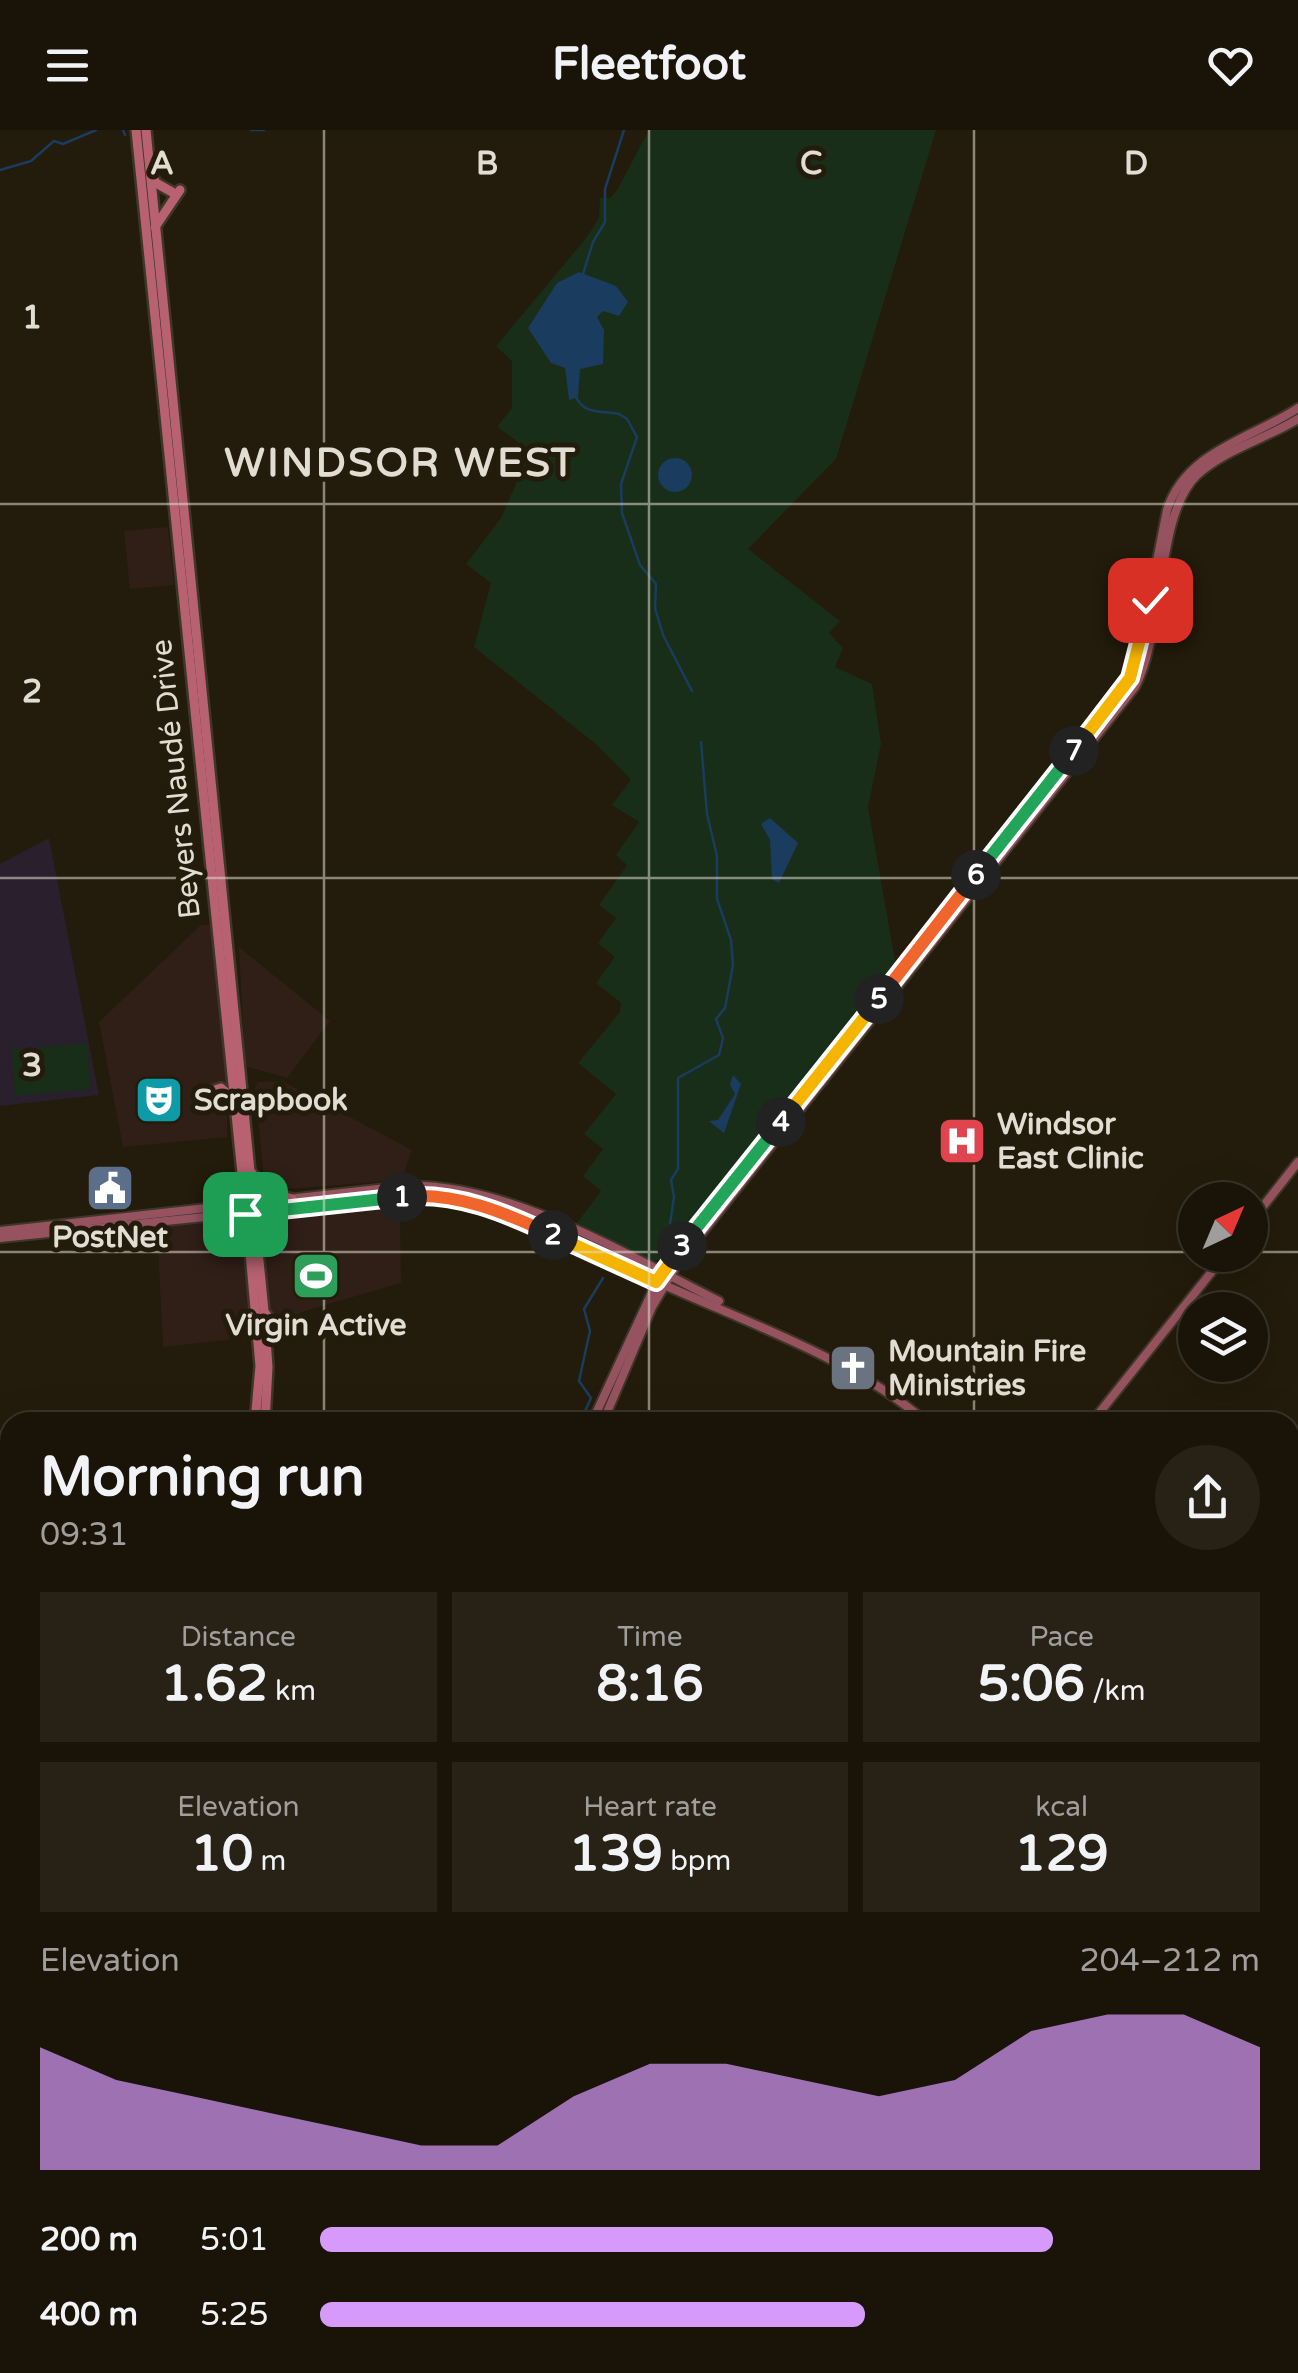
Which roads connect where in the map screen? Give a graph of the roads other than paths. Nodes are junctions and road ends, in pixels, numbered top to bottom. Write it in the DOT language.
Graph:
graph roads {
  1 [pos="136,130"];
  2 [pos="146,130"];
  3 [pos="150,171"];
  4 [pos="155,227"];
  5 [pos="1298,408"];
  6 [pos="1298,419"];
  7 [pos="208,1092"];
  8 [pos="234,1102"];
  9 [pos="1298,1162"];
  10 [pos="250,1170"];
  11 [pos="242,1182"];
  12 [pos="443,1198"];
  13 [pos="292,1199"];
  14 [pos="1268,1200"];
  15 [pos="212,1207"];
  16 [pos="249,1208"];
  17 [pos="282,1210"];
  18 [pos="409,1211"];
  19 [pos="225,1215"];
  20 [pos="0,1234"];
  21 [pos="256,1236"];
  22 [pos="249,1249"];
  23 [pos="1211,1272"];
  24 [pos="662,1279"];
  25 [pos="264,1311"];
  26 [pos="288,1329"];
  27 [pos="266,1333"];
  28 [pos="260,1366"];
  29 [pos="256,1412"];
  30 [pos="264,1412"];
  31 [pos="597,1412"];
  32 [pos="607,1412"];
  33 [pos="914,1412"];
  34 [pos="1100,1412"];
  1 -- 8 [label="main road, Beyers Naudé Drive"];
  2 -- 3 [label="main road, Beyers Naudé Drive"];
  3 -- 4 [label="main road, Beyers Naudé Drive"];
  3 -- 4 [label="main road"];
  4 -- 10 [label="main road, Beyers Naudé Drive"];
  5 -- 24 [label="main road"];
  6 -- 24 [label="main road"];
  7 -- 8 [label="main road"];
  8 -- 11 [label="main road, Beyers Naudé Drive"];
  9 -- 14 [label="main road"];
  10 -- 13 [label="main road"];
  10 -- 16 [label="main road, Beyers Naudé Drive"];
  11 -- 15 [label="main road"];
  11 -- 16 [label="main road, Beyers Naudé Drive"];
  12 -- 17 [label="main road"];
  12 -- 18 [label="main road"];
  12 -- 24 [label="main road"];
  13 -- 16 [label="main road"];
  13 -- 24 [label="main road"];
  15 -- 16 [label="main road"];
  15 -- 20 [label="main road"];
  16 -- 17 [label="main road"];
  16 -- 19 [label="main road"];
  16 -- 21 [label="main road, Beyers Naudé Drive"];
  16 -- 22 [label="main road, Beyers Naudé Drive"];
  17 -- 21 [label="main road"];
  19 -- 20 [label="main road"];
  19 -- 22 [label="main road"];
  21 -- 25 [label="main road, Beyers Naudé Drive"];
  22 -- 28 [label="main road, Beyers Naudé Drive"];
  23 -- 34 [label="main road"];
  24 -- 31 [label="main road"];
  24 -- 32 [label="main road"];
  24 -- 33 [label="main road"];
  25 -- 26 [label="main road"];
  25 -- 27 [label="main road, Beyers Naudé Drive"];
  27 -- 28 [label="main road"];
  27 -- 30 [label="main road, Beyers Naudé Drive"];
  28 -- 29 [label="main road, Beyers Naudé Drive"];
}
